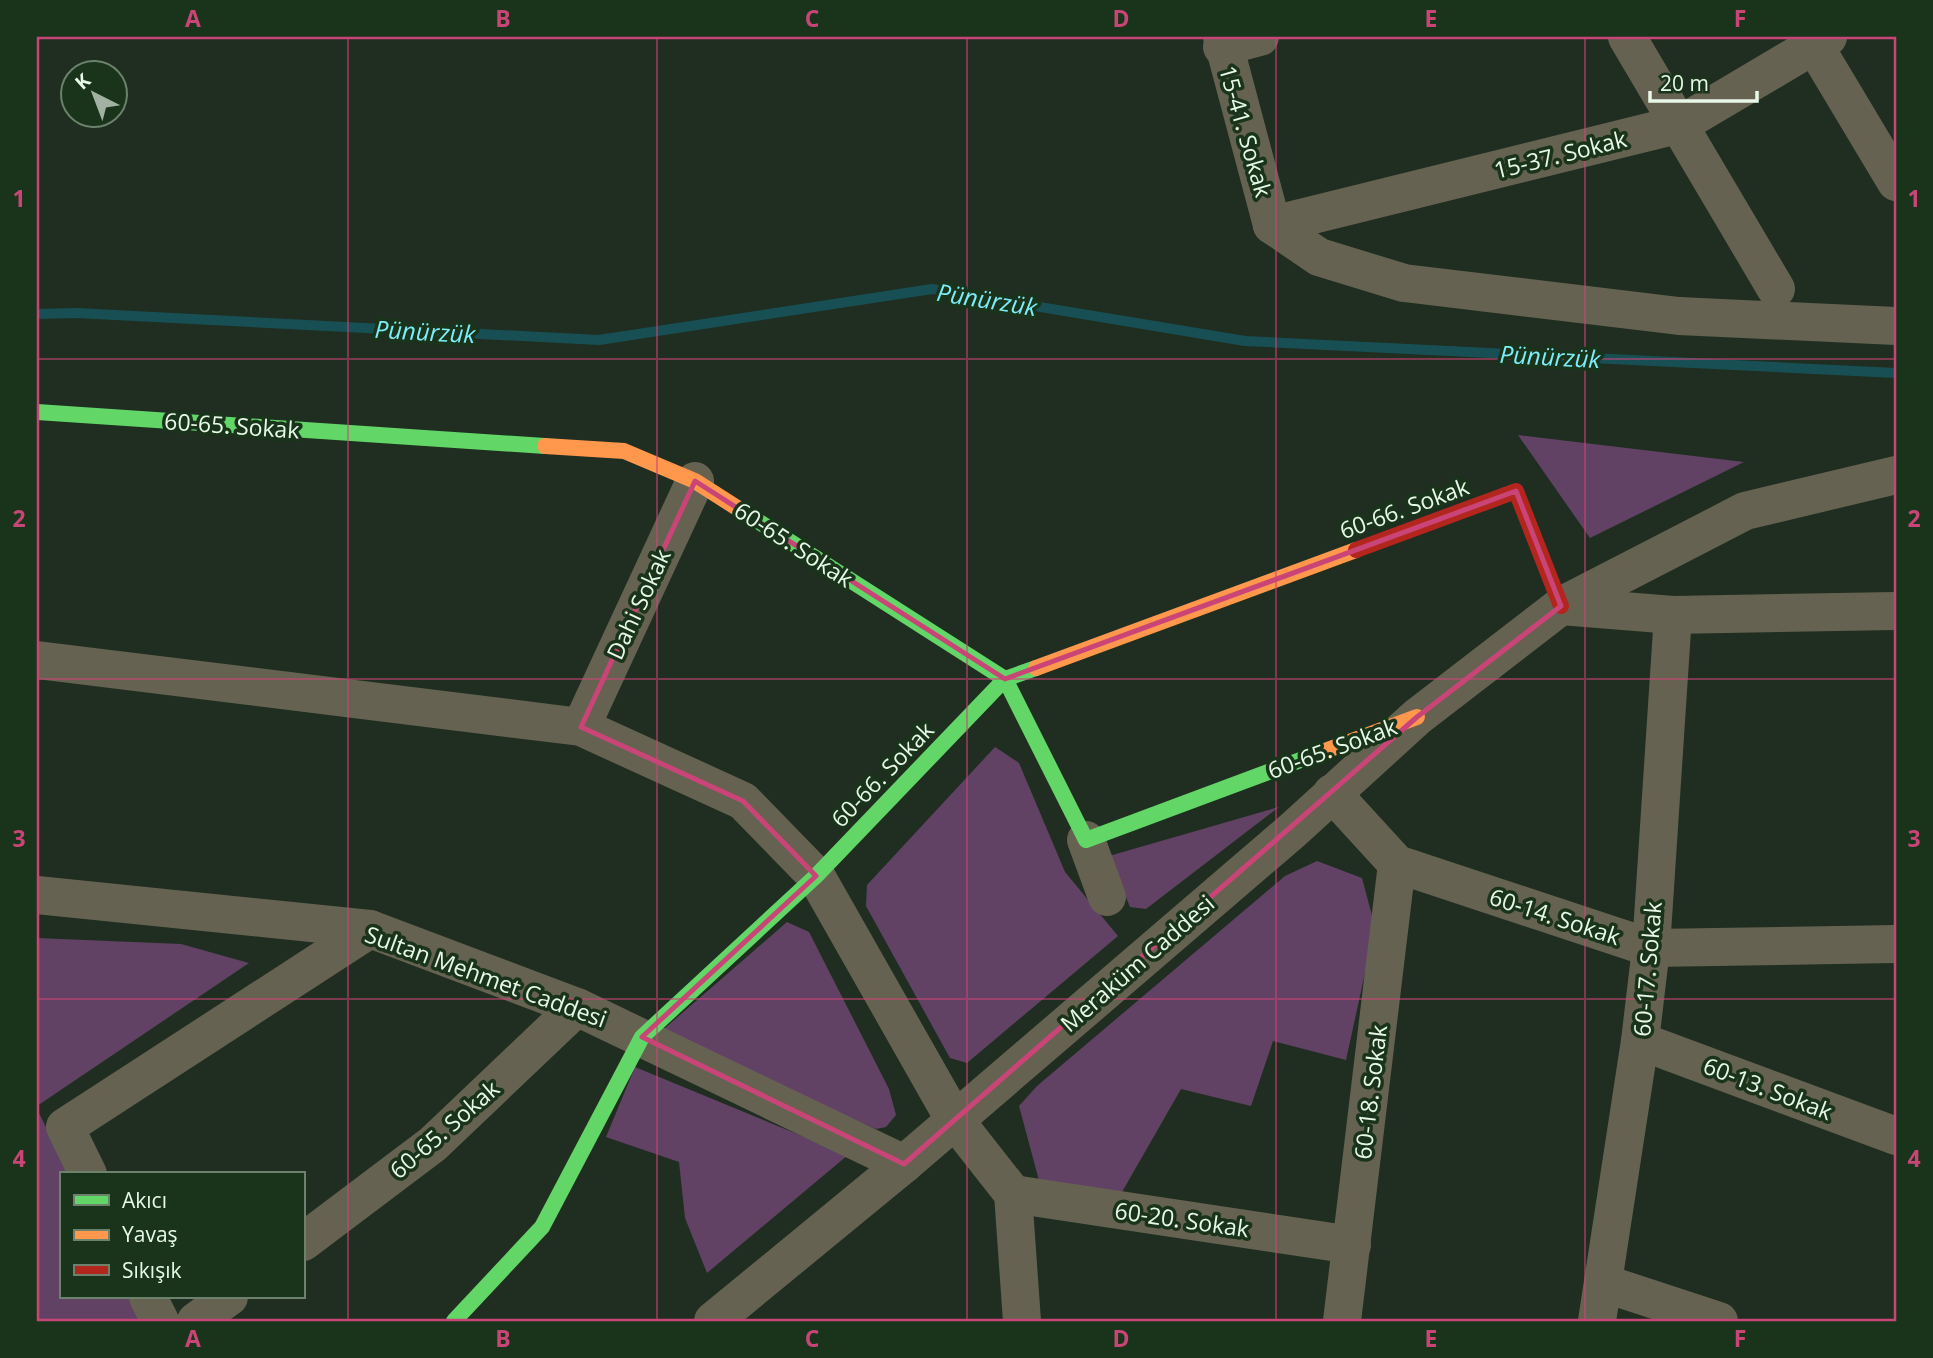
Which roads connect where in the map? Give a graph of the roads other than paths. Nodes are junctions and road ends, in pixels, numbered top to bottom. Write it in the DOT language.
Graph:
graph roads {
  1 [pos="1260,37"];
  2 [pos="1627,37"];
  3 [pos="1821,41"];
  4 [pos="1222,42"];
  5 [pos="1681,124"];
  6 [pos="1896,182"];
  7 [pos="1272,225"];
  8 [pos="1776,289"];
  9 [pos="1896,326"];
  10 [pos="37,412"];
  11 [pos="1896,475"];
  12 [pos="695,481"];
  13 [pos="1561,606"];
  14 [pos="1896,611"];
  15 [pos="1672,615"];
  16 [pos="37,660"];
  17 [pos="1005,679"];
  18 [pos="1416,717"];
  19 [pos="581,727"];
  20 [pos="1332,793"];
  21 [pos="1086,840"];
  22 [pos="1397,864"];
  23 [pos="816,876"];
  24 [pos="37,895"];
  25 [pos="1107,897"];
  26 [pos="370,929"];
  27 [pos="1896,944"];
  28 [pos="1651,948"];
  29 [pos="577,1007"];
  30 [pos="642,1037"];
  31 [pos="1640,1041"];
  32 [pos="954,1119"];
  33 [pos="1896,1136"];
  34 [pos="904,1164"];
  35 [pos="87,1172"];
  36 [pos="1013,1194"];
  37 [pos="304,1241"];
  38 [pos="1352,1244"];
  39 [pos="1603,1283"];
  40 [pos="148,1298"];
  41 [pos="228,1298"];
  42 [pos="160,1321"];
  43 [pos="196,1321"];
  44 [pos="454,1321"];
  45 [pos="713,1321"];
  46 [pos="1022,1321"];
  47 [pos="1342,1321"];
  48 [pos="1597,1321"];
  49 [pos="1719,1321"];
  1 -- 4 [label="street"];
  2 -- 5 [label="street"];
  3 -- 5 [label="street, 15-37. Sokak"];
  3 -- 6 [label="street"];
  4 -- 7 [label="street, 15-41. Sokak"];
  5 -- 7 [label="street, 15-37. Sokak"];
  5 -- 8 [label="street"];
  7 -- 9 [label="street"];
  10 -- 12 [label="street, 60-65. Sokak"];
  11 -- 13 [label="street, Meraküm Caddesi"];
  12 -- 17 [label="street, 60-65. Sokak"];
  12 -- 19 [label="street, Dahi Sokak"];
  13 -- 15 [label="street"];
  13 -- 17 [label="street, 60-66. Sokak"];
  13 -- 18 [label="street, Meraküm Caddesi"];
  14 -- 15 [label="street"];
  15 -- 28 [label="street, 60-17. Sokak"];
  16 -- 19 [label="street"];
  17 -- 21 [label="street"];
  17 -- 23 [label="street, 60-66. Sokak"];
  18 -- 20 [label="street, Meraküm Caddesi"];
  18 -- 21 [label="street, 60-65. Sokak"];
  19 -- 23 [label="street"];
  20 -- 22 [label="street, 60-14. Sokak"];
  20 -- 32 [label="street, Meraküm Caddesi"];
  21 -- 25 [label="street"];
  22 -- 28 [label="street, 60-14. Sokak"];
  22 -- 38 [label="street, 60-18. Sokak"];
  23 -- 30 [label="street, 60-66. Sokak"];
  23 -- 32 [label="street"];
  24 -- 26 [label="street, Sultan Mehmet Caddesi"];
  26 -- 29 [label="street, Sultan Mehmet Caddesi"];
  26 -- 35 [label="street"];
  27 -- 28 [label="street, 60-14. Sokak"];
  28 -- 31 [label="street, 60-17. Sokak"];
  29 -- 30 [label="street, Sultan Mehmet Caddesi"];
  29 -- 37 [label="street, 60-65. Sokak"];
  30 -- 34 [label="street, Sultan Mehmet Caddesi"];
  30 -- 44 [label="street, 60-66. Sokak"];
  31 -- 33 [label="street, 60-13. Sokak"];
  31 -- 39 [label="street, 60-17. Sokak"];
  32 -- 34 [label="street, Meraküm Caddesi"];
  32 -- 36 [label="street"];
  34 -- 45 [label="street, Meraküm Caddesi"];
  36 -- 38 [label="street, 60-20. Sokak"];
  36 -- 46 [label="street"];
  38 -- 47 [label="street, 60-18. Sokak"];
  39 -- 48 [label="street, 60-17. Sokak"];
  39 -- 49 [label="street"];
  40 -- 42 [label="street"];
  41 -- 43 [label="street"];
}
